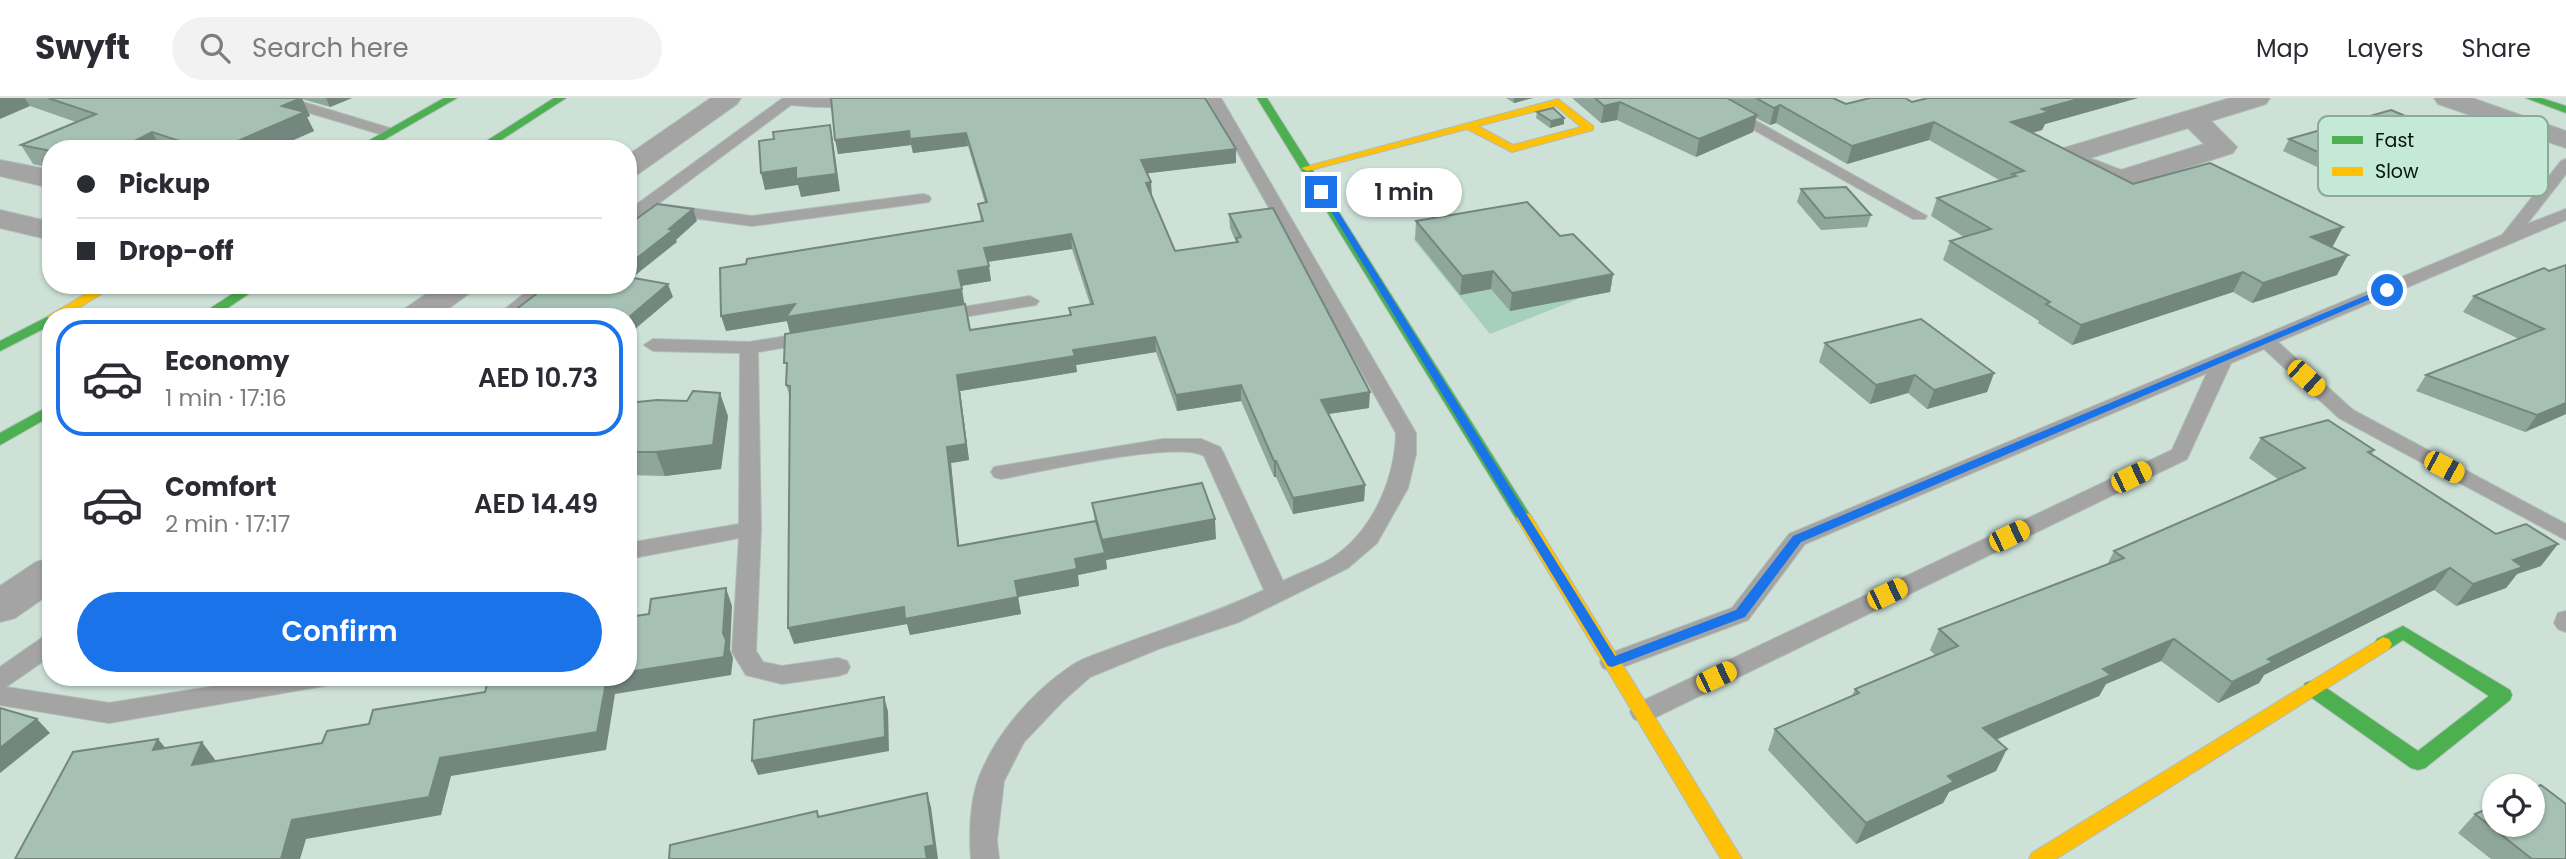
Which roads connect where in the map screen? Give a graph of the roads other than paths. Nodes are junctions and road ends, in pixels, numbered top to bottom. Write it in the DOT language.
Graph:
graph roads {
  1 [pos="275,98"];
  2 [pos="452,98"];
  3 [pos="561,98"];
  4 [pos="728,98"];
  5 [pos="880,98"];
  6 [pos="1214,98"];
  7 [pos="1262,98"];
  8 [pos="1704,98"];
  9 [pos="2258,98"];
  10 [pos="2446,98"];
  11 [pos="2532,98"];
  12 [pos="790,99"];
  13 [pos="2566,110"];
  14 [pos="2496,116"];
  15 [pos="2193,118"];
  16 [pos="1469,125"];
  17 [pos="388,132"];
  18 [pos="2548,135"];
  19 [pos="374,140"];
  20 [pos="493,140"];
  21 [pos="2566,141"];
  22 [pos="637,162"];
  23 [pos="2566,164"];
  24 [pos="1307,168"];
  25 [pos="0,169"];
  26 [pos="42,177"];
  27 [pos="2548,187"];
  28 [pos="2541,196"];
  29 [pos="923,199"];
  30 [pos="643,207"];
  31 [pos="637,212"];
  32 [pos="2566,214"];
  33 [pos="1919,216"];
  34 [pos="0,219"];
  35 [pos="42,229"];
  36 [pos="2508,238"];
  37 [pos="94,294"];
  38 [pos="241,294"];
  39 [pos="447,294"];
  40 [pos="534,294"];
  41 [pos="1030,301"];
  42 [pos="70,308"];
  43 [pos="219,308"];
  44 [pos="428,308"];
  45 [pos="516,308"];
  46 [pos="923,319"];
  47 [pos="42,324"];
  48 [pos="829,335"];
  49 [pos="2267,342"];
  50 [pos="653,345"];
  51 [pos="0,347"];
  52 [pos="749,348"];
  53 [pos="2222,361"];
  54 [pos="42,414"];
  55 [pos="0,440"];
  56 [pos="1001,472"];
  57 [pos="750,528"];
  58 [pos="2566,533"];
  59 [pos="637,549"];
  60 [pos="42,578"];
  61 [pos="1277,593"];
  62 [pos="0,607"];
  63 [pos="42,650"];
  64 [pos="1612,662"];
  65 [pos="838,667"];
  66 [pos="0,680"];
  67 [pos="274,686"];
  68 [pos="2312,688"];
  69 [pos="0,696"];
  70 [pos="1643,712"];
  71 [pos="985,859"];
  72 [pos="1732,859"];
  73 [pos="2039,859"];
  1 -- 17 [label="lane"];
  2 -- 17 [label="street"];
  3 -- 20 [label="street"];
  4 -- 22 [label="street"];
  5 -- 12 [label="lane"];
  6 -- 61 [label="lane"];
  7 -- 24 [label="street"];
  8 -- 33 [label="lane"];
  9 -- 15 [label="street"];
  10 -- 14 [label="street"];
  11 -- 13 [label="street"];
  12 -- 30 [label="lane"];
  16 -- 16 [label="street"];
  16 -- 24 [label="street"];
  17 -- 19 [label="street"];
  18 -- 21 [label="street"];
  23 -- 27 [label="lane"];
  24 -- 64 [label="street"];
  25 -- 26 [label="street"];
  28 -- 36 [label="lane"];
  29 -- 30 [label="lane"];
  30 -- 31 [label="lane"];
  32 -- 36 [label="lane"];
  34 -- 35 [label="street"];
  36 -- 49 [label="lane"];
  37 -- 42 [label="street"];
  38 -- 43 [label="street"];
  39 -- 44 [label="street"];
  40 -- 45 [label="lane"];
  41 -- 46 [label="lane"];
  47 -- 51 [label="street"];
  48 -- 52 [label="lane"];
  49 -- 53 [label="lane"];
  49 -- 58 [label="lane"];
  50 -- 52 [label="lane"];
  52 -- 57 [label="lane"];
  53 -- 64 [label="lane"];
  53 -- 70 [label="lane"];
  54 -- 55 [label="street"];
  56 -- 61 [label="lane"];
  57 -- 59 [label="lane"];
  57 -- 65 [label="lane"];
  60 -- 62 [label="street"];
  61 -- 71 [label="lane"];
  63 -- 66 [label="lane"];
  64 -- 70 [label="street"];
  67 -- 69 [label="lane"];
  68 -- 68 [label="street"];
  68 -- 73 [label="street"];
  70 -- 72 [label="street"];
}
